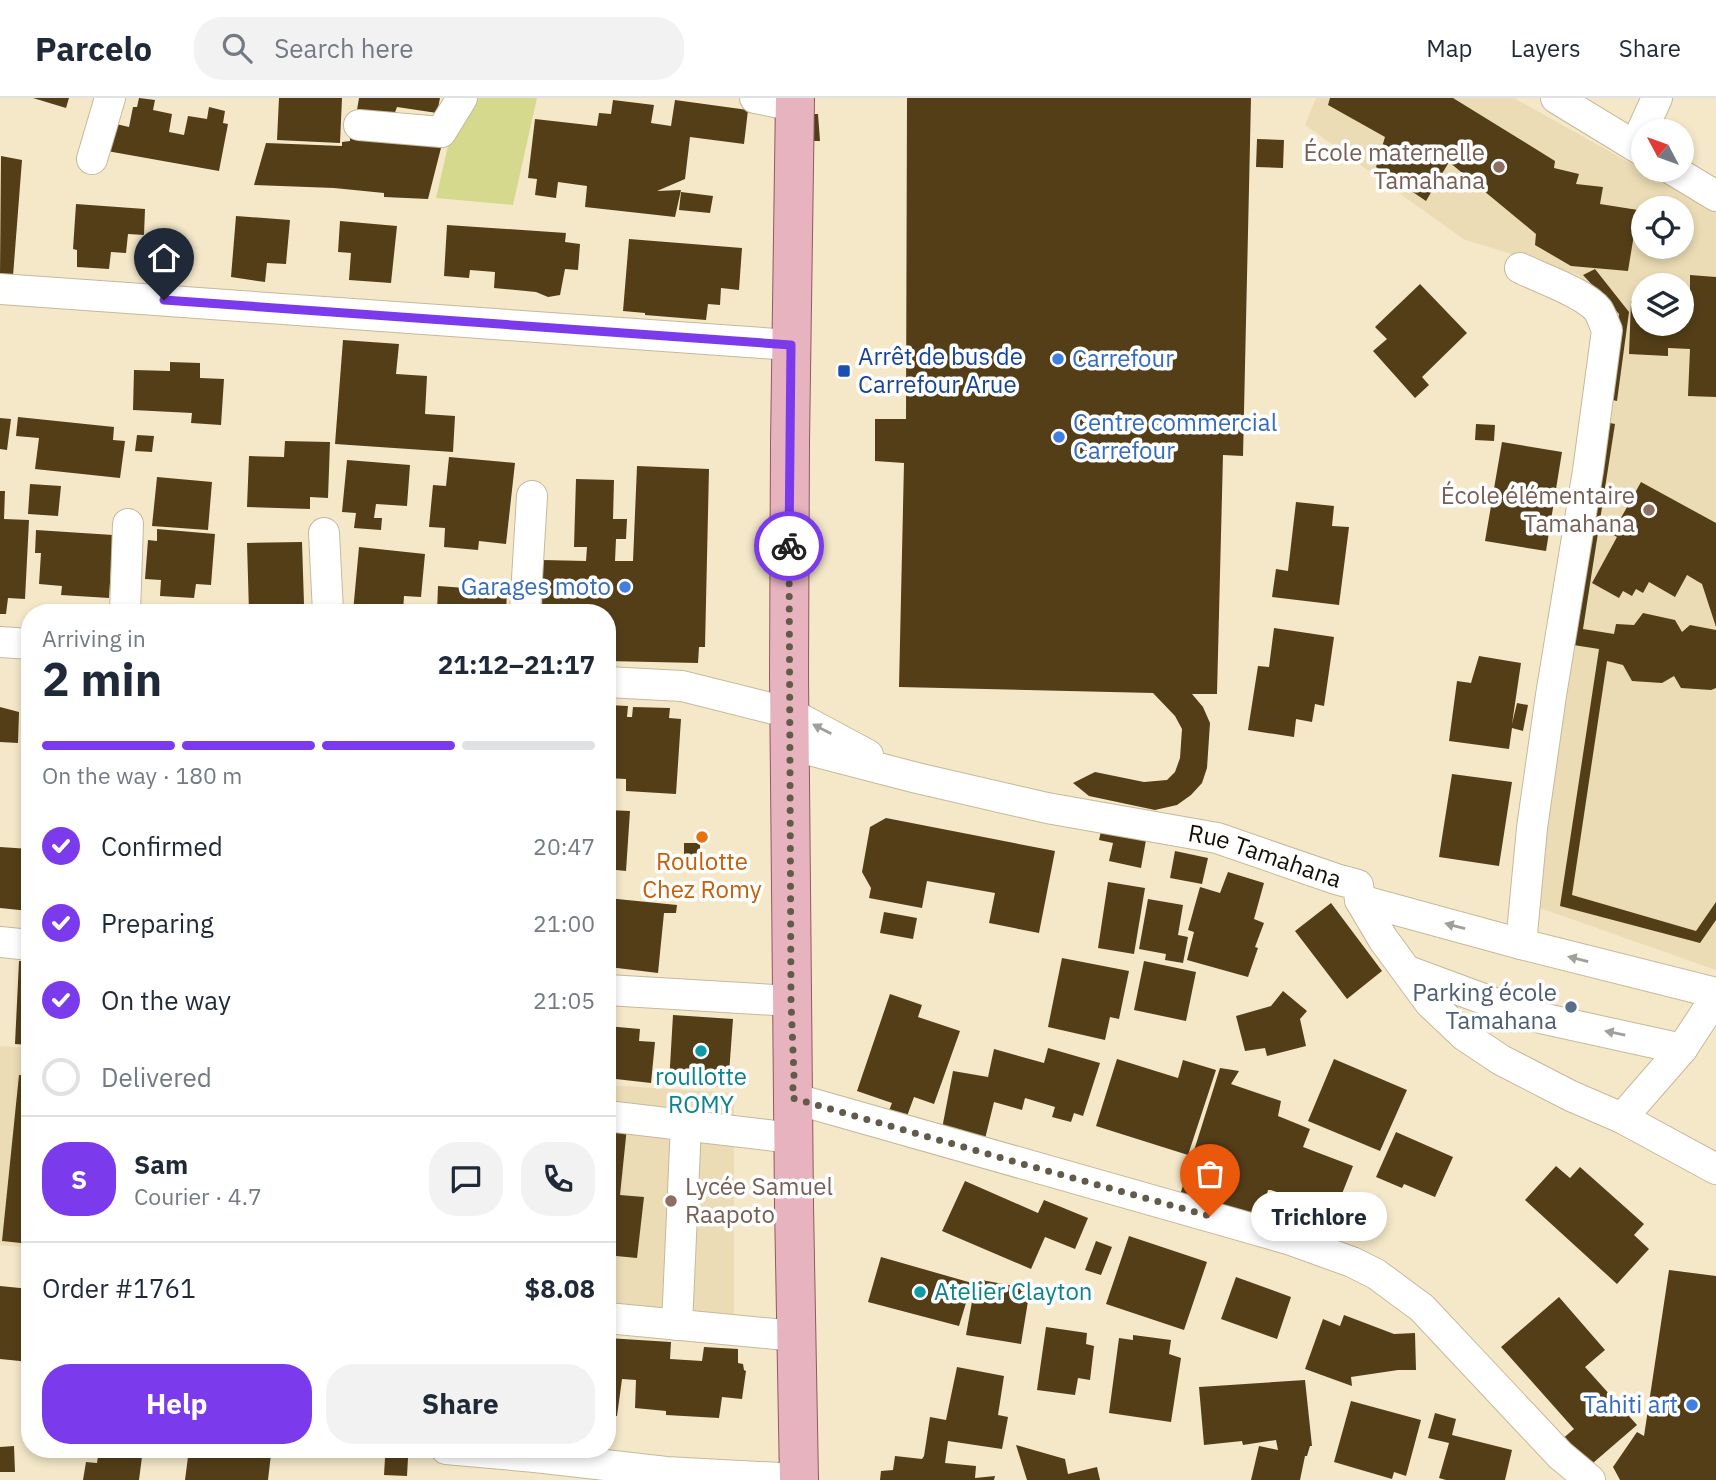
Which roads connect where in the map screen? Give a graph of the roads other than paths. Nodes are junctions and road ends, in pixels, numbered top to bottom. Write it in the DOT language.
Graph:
graph roads {
  1 [pos="110,98"];
  2 [pos="462,98"];
  3 [pos="755,98"];
  4 [pos="1556,98"];
  5 [pos="1657,98"];
  6 [pos="795,102"];
  7 [pos="1650,119"];
  8 [pos="359,125"];
  9 [pos="1631,144"];
  10 [pos="92,159"];
  11 [pos="1693,182"];
  12 [pos="1716,196"];
  13 [pos="1520,268"];
  14 [pos="0,289"];
  15 [pos="791,345"];
  16 [pos="532,496"];
  17 [pos="128,524"];
  18 [pos="324,533"];
  19 [pos="125,604"];
  20 [pos="328,604"];
  21 [pos="525,604"];
  22 [pos="0,642"];
  23 [pos="21,643"];
  24 [pos="616,683"];
  25 [pos="790,729"];
  26 [pos="1360,900"];
  27 [pos="0,942"];
  28 [pos="21,943"];
  29 [pos="1521,944"];
  30 [pos="1408,971"];
  31 [pos="616,991"];
  32 [pos="1716,995"];
  33 [pos="791,1001"];
  34 [pos="1682,1049"];
  35 [pos="792,1098"];
  36 [pos="616,1117"];
  37 [pos="1622,1118"];
  38 [pos="686,1125"];
  39 [pos="793,1138"];
  40 [pos="1716,1169"];
  41 [pos="616,1319"];
  42 [pos="677,1325"];
  43 [pos="796,1336"];
  44 [pos="544,1458"];
  45 [pos="799,1479"];
  46 [pos="1590,1480"];
  1 -- 10 [label="street"];
  2 -- 8 [label="street"];
  3 -- 6 [label="street"];
  4 -- 9 [label="street"];
  5 -- 7 [label="street"];
  6 -- 15 [label="main road"];
  11 -- 12 [label="street"];
  13 -- 29 [label="street"];
  14 -- 15 [label="street"];
  15 -- 25 [label="main road"];
  16 -- 21 [label="street"];
  17 -- 19 [label="street"];
  18 -- 20 [label="street"];
  22 -- 23 [label="street"];
  24 -- 25 [label="street"];
  25 -- 26 [label="street, Rue Tamahana"];
  25 -- 33 [label="main road"];
  29 -- 26 [label="street, one-way"];
  26 -- 30 [label="street, Rue Tamahana"];
  27 -- 28 [label="street"];
  32 -- 29 [label="street, one-way"];
  34 -- 30 [label="street, one-way"];
  30 -- 37 [label="street, Rue Tamahana"];
  31 -- 33 [label="street"];
  32 -- 34 [label="street"];
  33 -- 35 [label="main road"];
  34 -- 37 [label="street"];
  35 -- 39 [label="main road"];
  35 -- 46 [label="street"];
  36 -- 38 [label="street"];
  37 -- 40 [label="street, Rue Tamahana"];
  38 -- 39 [label="street"];
  38 -- 42 [label="street"];
  39 -- 43 [label="main road"];
  41 -- 42 [label="street"];
  42 -- 43 [label="street"];
  43 -- 45 [label="main road"];
  44 -- 45 [label="street"];
}
